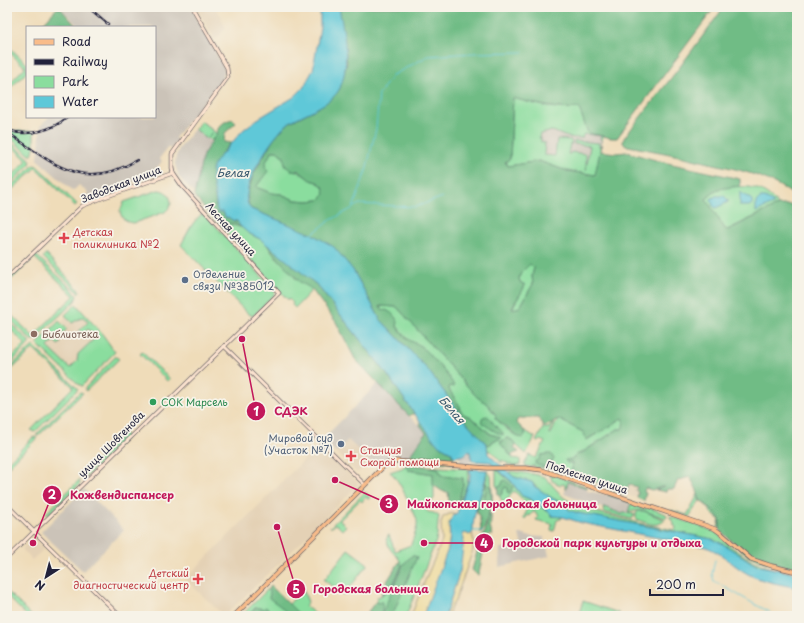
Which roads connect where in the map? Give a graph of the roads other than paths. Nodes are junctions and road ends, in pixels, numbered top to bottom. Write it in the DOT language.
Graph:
graph roads {
  1 [pos="192,7"];
  2 [pos="173,173"];
  3 [pos="7,278"];
  4 [pos="279,293"];
  5 [pos="224,346"];
  6 [pos="365,485"];
  7 [pos="7,505"];
  8 [pos="34,531"];
  9 [pos="7,558"];
  10 [pos="797,572"];
  11 [pos="120,616"];
  12 [pos="234,616"];
  1 -- 2 [label="main road"];
  2 -- 3 [label="main road, Заводская улица"];
  2 -- 4 [label="main road, Лесная улица"];
  4 -- 5 [label="main road, улица Шовгенова"];
  5 -- 6 [label="main road"];
  5 -- 8 [label="main road, улица Шовгенова"];
  6 -- 10 [label="main road, Подлесная улица"];
  6 -- 12 [label="main road, Подлесная улица"];
  7 -- 8 [label="main road"];
  8 -- 9 [label="main road, улица Шовгенова"];
  8 -- 11 [label="main road"];
}
